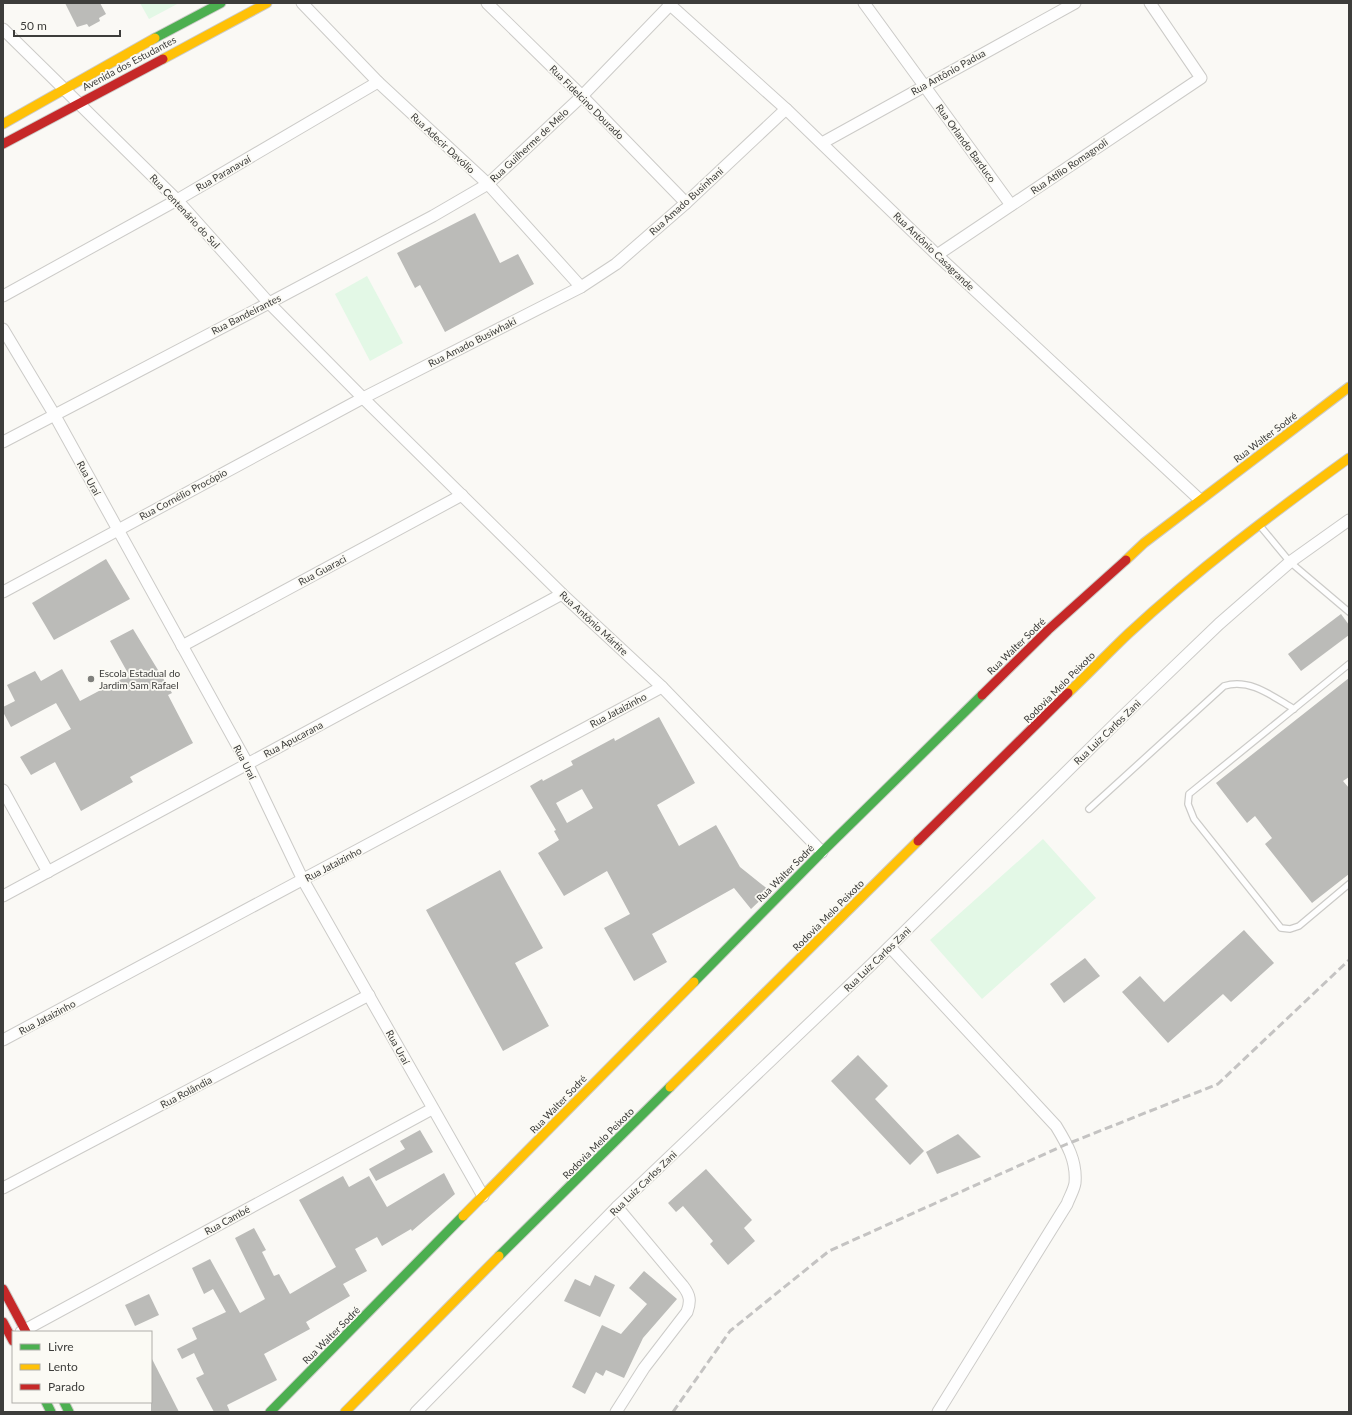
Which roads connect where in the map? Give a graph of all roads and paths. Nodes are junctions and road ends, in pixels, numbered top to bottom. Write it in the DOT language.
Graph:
graph roads {
  1 [pos="221,3"];
  2 [pos="267,3"];
  3 [pos="302,3"];
  4 [pos="487,3"];
  5 [pos="670,3"];
  6 [pos="864,3"];
  7 [pos="1075,3"];
  8 [pos="1150,3"];
  9 [pos="3,29"];
  10 [pos="166,44"];
  11 [pos="378,82"];
  12 [pos="924,85"];
  13 [pos="65,89"];
  14 [pos="582,96"];
  15 [pos="79,102"];
  16 [pos="786,109"];
  17 [pos="3,124"];
  18 [pos="822,143"];
  19 [pos="3,144"];
  20 [pos="488,184"];
  21 [pos="177,200"];
  22 [pos="686,203"];
  23 [pos="1011,205"];
  24 [pos="937,254"];
  25 [pos="580,287"];
  26 [pos="3,296"];
  27 [pos="269,303"];
  28 [pos="3,329"];
  29 [pos="1349,387"];
  30 [pos="363,398"];
  31 [pos="54,414"];
  32 [pos="3,442"];
  33 [pos="1349,458"];
  34 [pos="462,495"];
  35 [pos="1199,500"];
  36 [pos="1349,520"];
  37 [pos="1260,525"];
  38 [pos="118,530"];
  39 [pos="1290,562"];
  40 [pos="3,592"];
  41 [pos="562,594"];
  42 [pos="1349,612"];
  43 [pos="182,646"];
  44 [pos="1349,664"];
  45 [pos="662,687"];
  46 [pos="1294,709"];
  47 [pos="247,763"];
  48 [pos="3,790"];
  49 [pos="1089,809"];
  50 [pos="822,852"];
  51 [pos="48,872"];
  52 [pos="303,880"];
  53 [pos="1349,884"];
  54 [pos="3,896"];
  55 [pos="890,947"];
  56 [pos="370,995"];
  57 [pos="3,1040"];
  58 [pos="432,1108"];
  59 [pos="3,1188"];
  60 [pos="483,1196"];
  61 [pos="617,1208"];
  62 [pos="3,1289"];
  63 [pos="3,1322"];
  64 [pos="24,1331"];
  65 [pos="10,1339"];
  66 [pos="46,1403"];
  67 [pos="65,1403"];
  68 [pos="51,1412"];
  69 [pos="70,1412"];
  70 [pos="270,1412"];
  71 [pos="345,1412"];
  72 [pos="416,1412"];
  73 [pos="616,1412"];
  74 [pos="938,1412"];
  1 -- 10 [label="street, Avenida dos Estudantes"];
  2 -- 10 [label="street, Avenida dos Estudantes"];
  3 -- 11 [label="street, Rua Adecir Davólio"];
  4 -- 14 [label="street, Rua Fidelcino Dourado"];
  5 -- 14 [label="street, Rua Guilherme de Melo"];
  5 -- 16 [label="street, Rua Antônio Casagrande"];
  6 -- 12 [label="street, Rua Orlando Barduco"];
  7 -- 12 [label="street, Rua Antônio Padua"];
  8 -- 23 [label="street, Rua Atílio Romagnoli"];
  9 -- 13 [label="street, Rua Centenário do Sul"];
  10 -- 13 [label="street, Avenida dos Estudantes"];
  10 -- 15 [label="street, Avenida dos Estudantes"];
  11 -- 20 [label="street, Rua Adecir Davólio"];
  11 -- 21 [label="street, Rua Paranavaí"];
  12 -- 18 [label="street, Rua Antônio Padua"];
  12 -- 23 [label="street, Rua Orlando Barduco"];
  13 -- 15 [label="street, Rua Centenário do Sul"];
  13 -- 17 [label="street, Avenida dos Estudantes"];
  14 -- 20 [label="street, Rua Guilherme de Melo"];
  14 -- 22 [label="street, Rua Fidelcino Dourado"];
  15 -- 19 [label="street, Avenida dos Estudantes"];
  15 -- 21 [label="street, Rua Centenário do Sul"];
  16 -- 18 [label="street, Rua Antônio Casagrande"];
  16 -- 22 [label="street, Rua Amado Businhani"];
  18 -- 24 [label="street, Rua Antônio Casagrande"];
  20 -- 25 [label="street, Rua Adecir Davólio"];
  20 -- 27 [label="street, Rua Bandeirantes"];
  21 -- 26 [label="street, Rua Paranavaí"];
  21 -- 27 [label="street, Rua Centenário do Sul"];
  22 -- 25 [label="street, Rua Amado Businhani"];
  23 -- 24 [label="street, Rua Atílio Romagnoli"];
  24 -- 35 [label="street, Rua Antônio Casagrande"];
  25 -- 30 [label="street, Rua Amado Busiwhaki"];
  27 -- 30 [label="street, Rua Centenário do Sul"];
  27 -- 31 [label="street, Rua Bandeirantes"];
  28 -- 31 [label="street, Rua Uraí"];
  29 -- 35 [label="street, Rua Walter Sodré"];
  30 -- 34 [label="street, Rua Antônio Mártire"];
  30 -- 38 [label="street, Rua Cornélio Procópio"];
  31 -- 32 [label="street, Rua Bandeirantes"];
  31 -- 38 [label="street, Rua Uraí"];
  33 -- 37 [label="street, Rodovia Melo Peixoto"];
  34 -- 41 [label="street, Rua Antônio Mártire"];
  34 -- 43 [label="street, Rua Guaraci"];
  35 -- 50 [label="street, Rua Walter Sodré"];
  36 -- 39 [label="street, Rua Luiz Carlos Zani"];
  37 -- 39 [label="lane"];
  37 -- 71 [label="street, Rodovia Melo Peixoto"];
  38 -- 40 [label="street, Rua Cornélio Procópio"];
  38 -- 43 [label="street, Rua Uraí"];
  39 -- 42 [label="lane"];
  39 -- 55 [label="street, Rua Luiz Carlos Zani"];
  41 -- 45 [label="street, Rua Antônio Mártire"];
  41 -- 47 [label="street, Rua Apucarana"];
  43 -- 47 [label="street, Rua Uraí"];
  44 -- 46 [label="lane"];
  45 -- 50 [label="street, Rua Antônio Mártire"];
  45 -- 52 [label="street, Rua Jataizinho"];
  46 -- 49 [label="lane"];
  46 -- 53 [label="lane"];
  47 -- 51 [label="street, Rua Apucarana"];
  47 -- 52 [label="street, Rua Uraí"];
  48 -- 51 [label="street"];
  50 -- 60 [label="street, Rua Walter Sodré"];
  51 -- 54 [label="street, Rua Apucarana"];
  52 -- 56 [label="street, Rua Uraí"];
  52 -- 57 [label="street, Rua Jataizinho"];
  55 -- 61 [label="street, Rua Luiz Carlos Zani"];
  55 -- 74 [label="street"];
  56 -- 58 [label="street, Rua Uraí"];
  56 -- 59 [label="street, Rua Rolândia"];
  58 -- 60 [label="street, Rua Uraí"];
  58 -- 64 [label="street, Rua Cambé"];
  60 -- 70 [label="street, Rua Walter Sodré"];
  61 -- 72 [label="street, Rua Luiz Carlos Zani"];
  61 -- 73 [label="street"];
  62 -- 64 [label="street"];
  63 -- 65 [label="street"];
  66 -- 68 [label="street"];
  67 -- 69 [label="street"];
}
